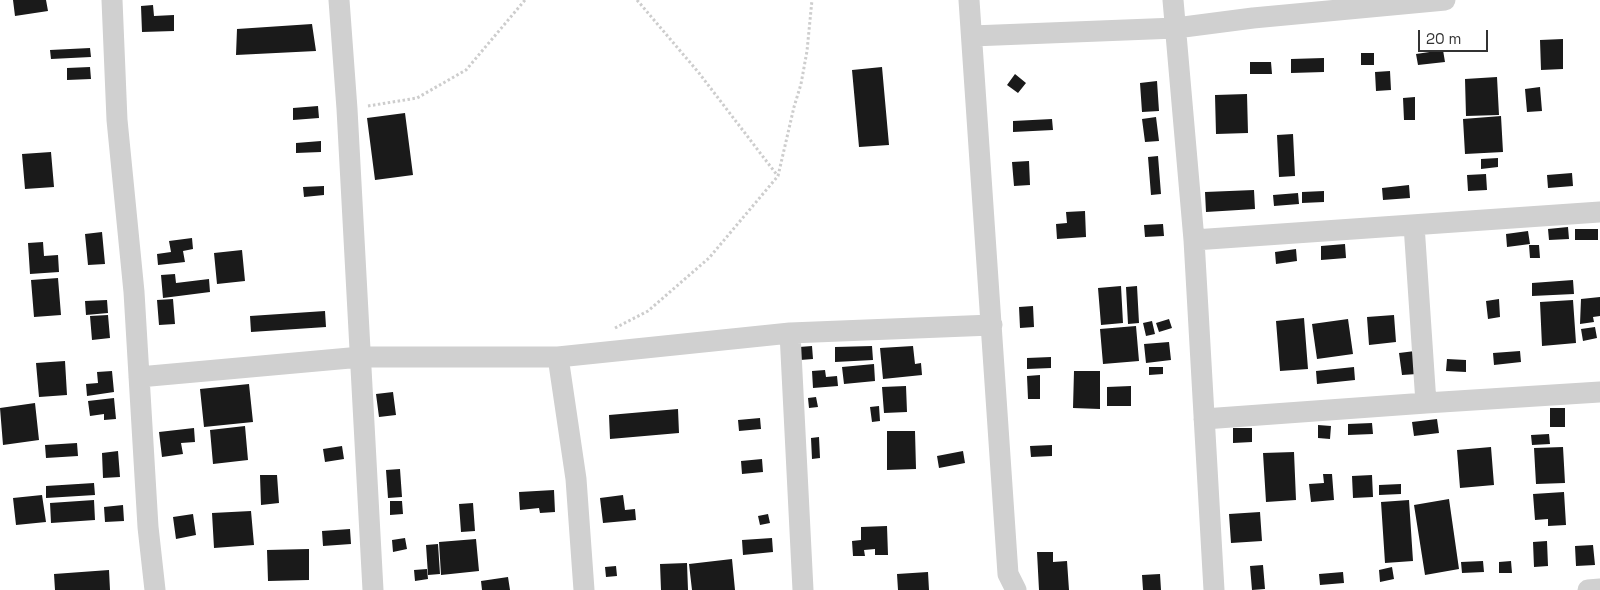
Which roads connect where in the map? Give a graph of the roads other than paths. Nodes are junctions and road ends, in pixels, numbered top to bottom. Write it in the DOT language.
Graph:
graph roads {
  1 [pos="112,0"];
  2 [pos="338,0"];
  3 [pos="969,0"];
  4 [pos="1174,0"];
  5 [pos="1445,0"];
  6 [pos="1176,28"];
  7 [pos="972,36"];
  8 [pos="1600,212"];
  9 [pos="1414,225"];
  10 [pos="1194,240"];
  11 [pos="992,325"];
  12 [pos="790,333"];
  13 [pos="361,357"];
  14 [pos="558,357"];
  15 [pos="139,377"];
  16 [pos="1600,392"];
  17 [pos="1426,402"];
  18 [pos="1204,419"];
  19 [pos="1600,589"];
  20 [pos="155,590"];
  21 [pos="373,590"];
  22 [pos="584,590"];
  23 [pos="803,590"];
  24 [pos="1016,590"];
  25 [pos="1214,590"];
  26 [pos="1588,590"];
  1 -- 15 [label="street"];
  2 -- 13 [label="street"];
  3 -- 7 [label="street"];
  4 -- 6 [label="street"];
  5 -- 6 [label="street"];
  6 -- 7 [label="street"];
  6 -- 10 [label="street"];
  7 -- 11 [label="street"];
  8 -- 9 [label="street"];
  9 -- 10 [label="street"];
  9 -- 17 [label="street"];
  10 -- 18 [label="street"];
  11 -- 12 [label="street"];
  11 -- 24 [label="street"];
  12 -- 14 [label="street"];
  12 -- 23 [label="street"];
  13 -- 14 [label="street"];
  13 -- 15 [label="street"];
  13 -- 21 [label="street"];
  14 -- 22 [label="street"];
  15 -- 20 [label="street"];
  16 -- 17 [label="street"];
  17 -- 18 [label="street"];
  18 -- 25 [label="street"];
  19 -- 26 [label="street"];
}
